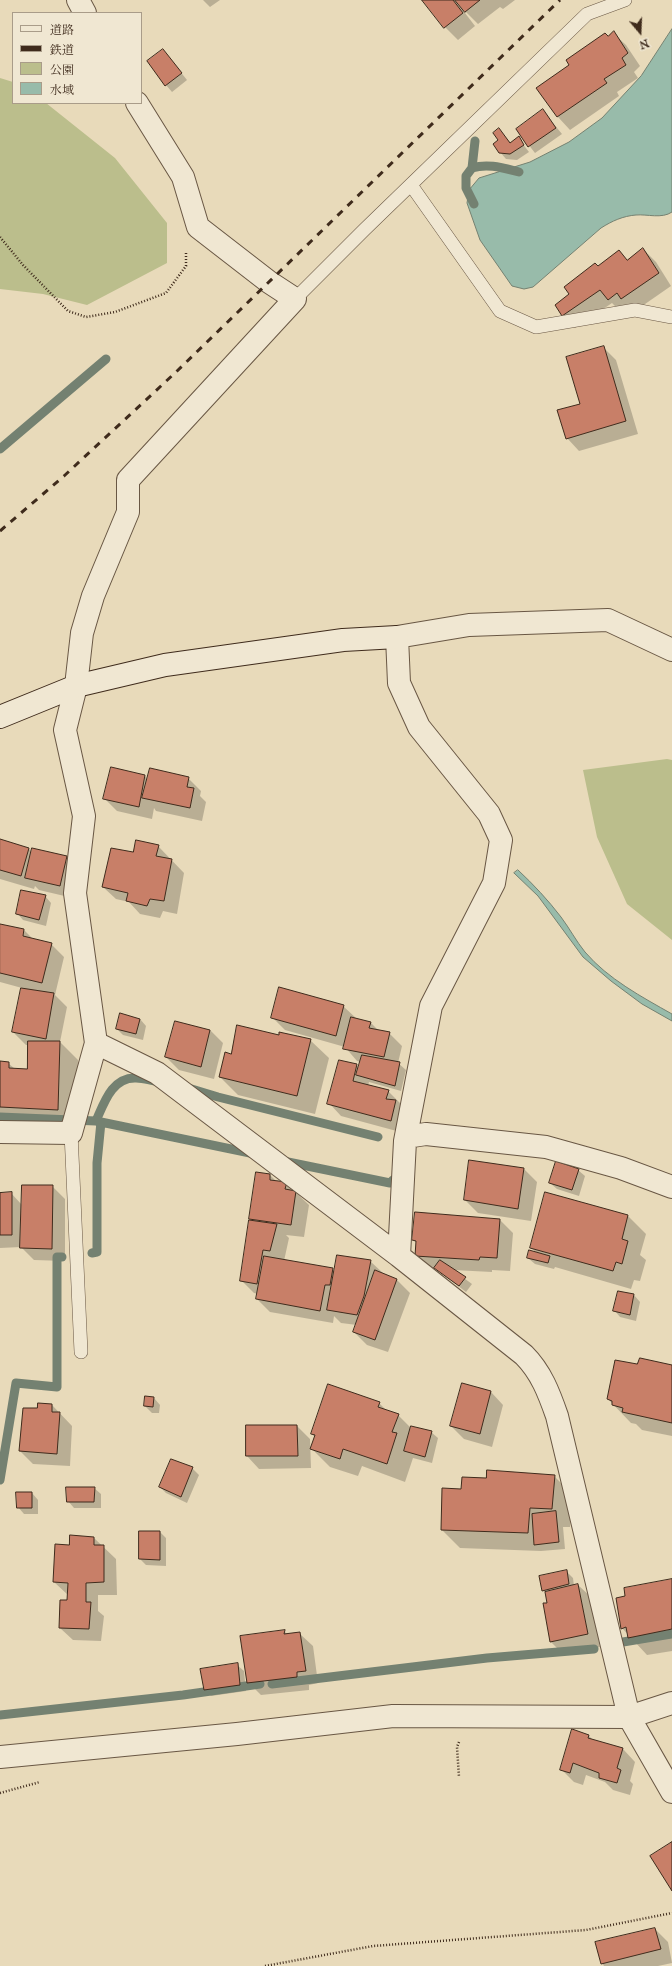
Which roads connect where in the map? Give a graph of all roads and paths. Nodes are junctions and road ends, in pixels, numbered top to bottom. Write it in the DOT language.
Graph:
graph roads {
  1 [pos="78,0"];
  2 [pos="625,0"];
  3 [pos="84,12"];
  4 [pos="137,104"];
  5 [pos="411,185"];
  6 [pos="0,237"];
  7 [pos="186,244"];
  8 [pos="295,299"];
  9 [pos="672,317"];
  10 [pos="397,637"];
  11 [pos="672,650"];
  12 [pos="76,686"];
  13 [pos="0,717"];
  14 [pos="96,1043"];
  15 [pos="0,1132"];
  16 [pos="71,1133"];
  17 [pos="406,1137"];
  18 [pos="672,1187"];
  19 [pos="399,1256"];
  20 [pos="81,1352"];
  21 [pos="672,1703"];
  22 [pos="629,1717"];
  23 [pos="0,1757"];
  24 [pos="672,1792"];
  25 [pos="672,1913"];
  26 [pos="265,1966"];
  1 -- 3 [label="street"];
  2 -- 5 [label="lane"];
  4 -- 8 [label="street"];
  5 -- 8 [label="lane"];
  5 -- 9 [label="lane"];
  6 -- 7 [label="path"];
  8 -- 12 [label="street"];
  10 -- 11 [label="street"];
  10 -- 12 [label="street"];
  10 -- 17 [label="street"];
  12 -- 13 [label="street"];
  12 -- 14 [label="street"];
  14 -- 16 [label="street"];
  14 -- 19 [label="street"];
  15 -- 16 [label="street"];
  16 -- 20 [label="lane"];
  17 -- 18 [label="street"];
  17 -- 19 [label="street"];
  19 -- 22 [label="street"];
  21 -- 22 [label="street"];
  22 -- 23 [label="street"];
  22 -- 24 [label="street"];
  25 -- 26 [label="path"];
}
